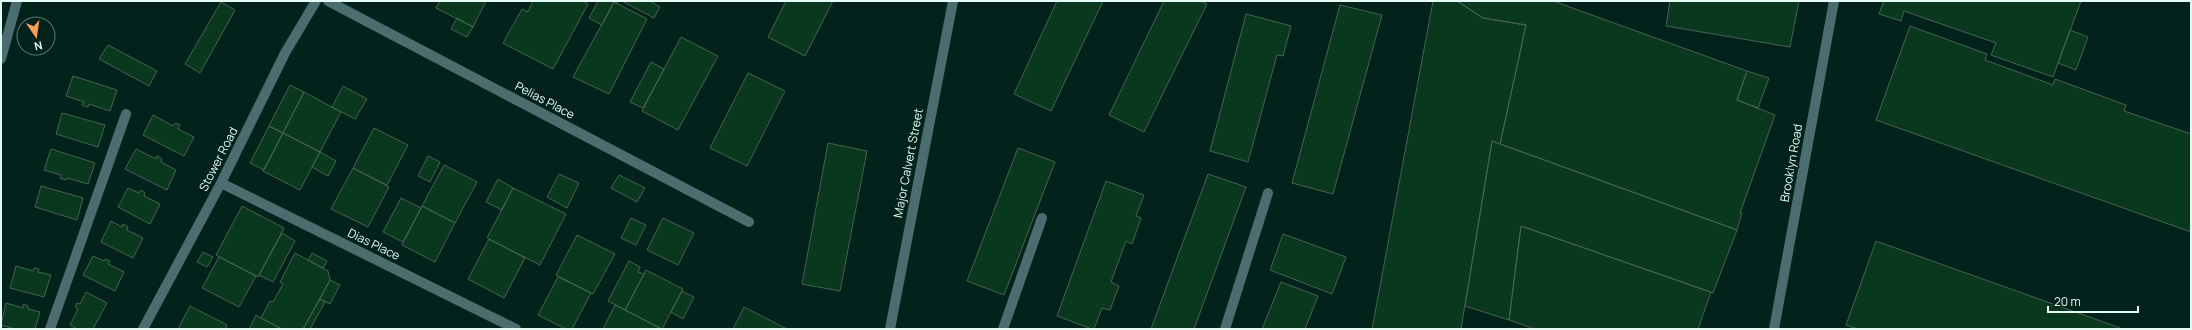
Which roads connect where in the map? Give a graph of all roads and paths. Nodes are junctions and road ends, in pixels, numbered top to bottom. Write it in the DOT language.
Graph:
graph roads {
  1 [pos="17,1"];
  2 [pos="316,1"];
  3 [pos="328,1"];
  4 [pos="953,1"];
  5 [pos="1834,1"];
  6 [pos="1,59"];
  7 [pos="126,114"];
  8 [pos="221,183"];
  9 [pos="1268,194"];
  10 [pos="1042,218"];
  11 [pos="749,222"];
  12 [pos="50,329"];
  13 [pos="143,329"];
  14 [pos="516,329"];
  15 [pos="890,329"];
  16 [pos="1003,329"];
  17 [pos="1225,329"];
  18 [pos="1774,329"];
  1 -- 6 [label="street"];
  2 -- 8 [label="street, Stower Road"];
  3 -- 11 [label="street, Pelias Place"];
  4 -- 15 [label="street, Major Calvert Street"];
  5 -- 18 [label="street, Brooklyn Road"];
  7 -- 12 [label="street"];
  8 -- 13 [label="street, Stower Road"];
  8 -- 14 [label="street, Dias Place"];
  9 -- 17 [label="street"];
  10 -- 16 [label="street"];
}
